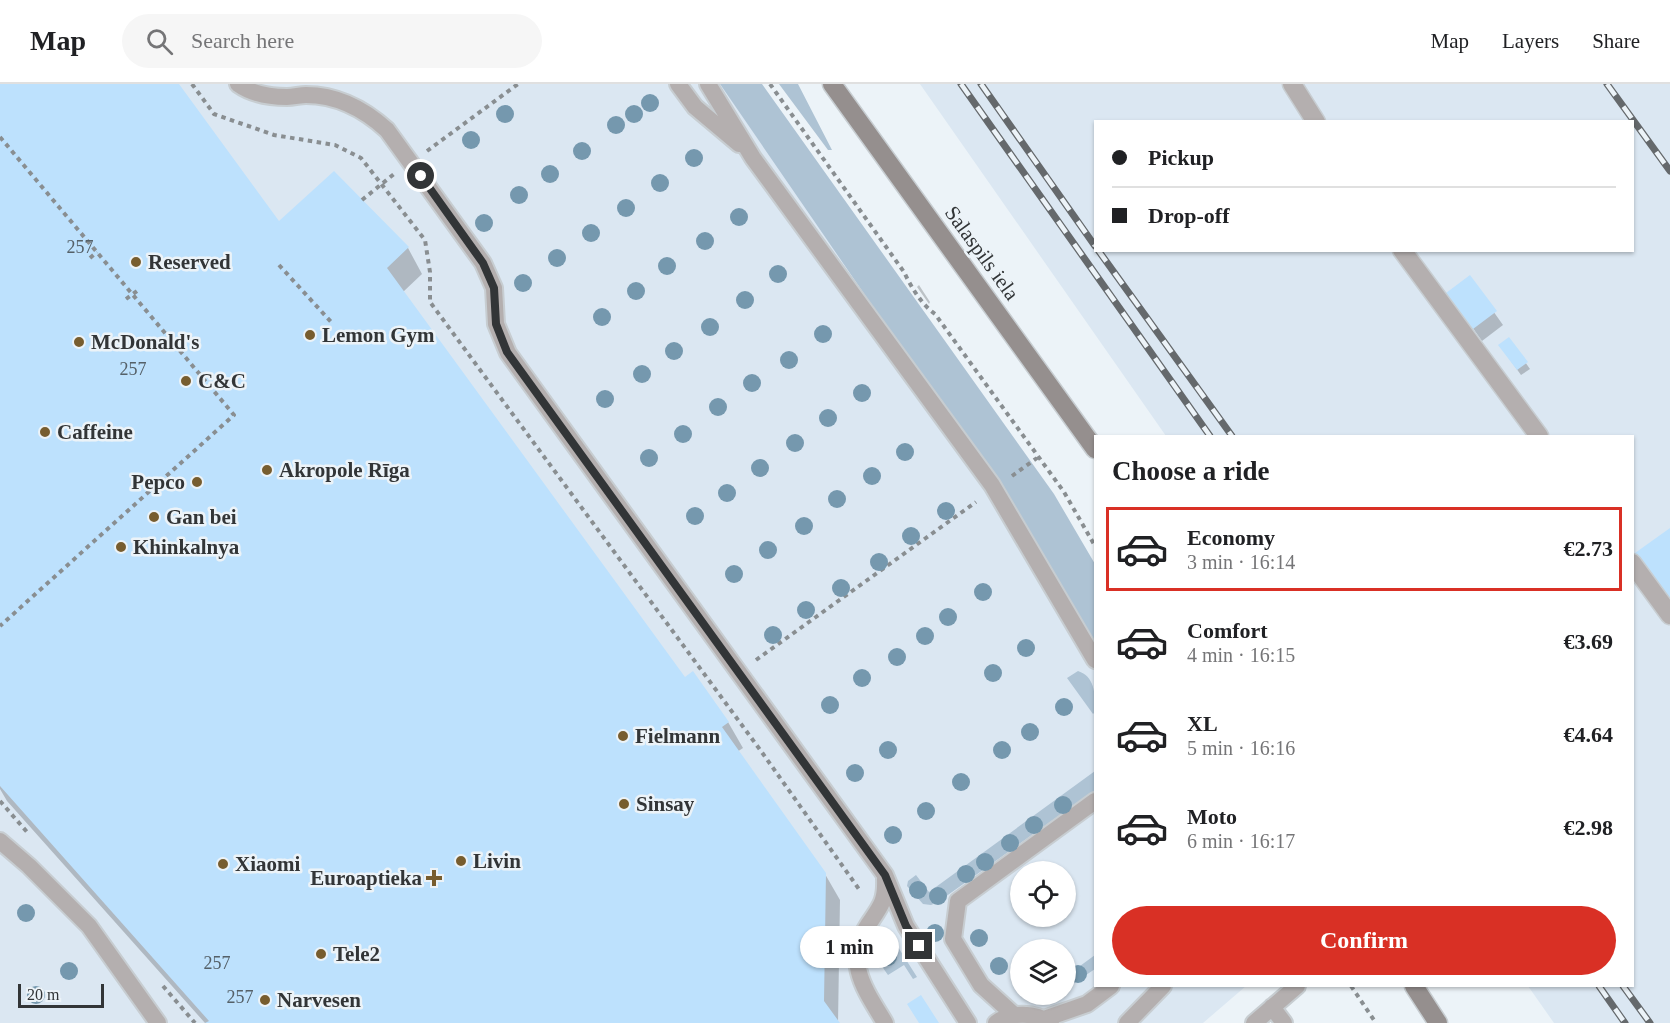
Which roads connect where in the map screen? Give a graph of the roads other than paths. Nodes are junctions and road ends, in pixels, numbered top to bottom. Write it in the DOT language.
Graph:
graph roads {
  1 [pos="238,84"];
  2 [pos="678,84"];
  3 [pos="708,84"];
  4 [pos="832,84"];
  5 [pos="1292,84"];
  6 [pos="1315,120"];
  7 [pos="749,152"];
  8 [pos="1403,252"];
  9 [pos="1538,435"];
  10 [pos="1094,448"];
  11 [pos="1634,566"];
  12 [pos="1670,615"];
  13 [pos="1094,658"];
  14 [pos="1094,802"];
  15 [pos="0,841"];
  16 [pos="885,875"];
  17 [pos="1110,987"];
  18 [pos="1162,987"];
  19 [pos="1296,987"];
  20 [pos="1415,987"];
  21 [pos="1272,1007"];
  22 [pos="1014,1015"];
  23 [pos="1048,1021"];
  24 [pos="158,1023"];
  25 [pos="885,1023"];
  26 [pos="968,1023"];
  27 [pos="996,1023"];
  28 [pos="1127,1023"];
  29 [pos="1254,1023"];
  30 [pos="1284,1023"];
  31 [pos="1438,1023"];
  1 -- 16 [label="lane"];
  2 -- 7 [label="lane"];
  3 -- 7 [label="lane"];
  4 -- 10 [label="street, Salaspils iela"];
  5 -- 6 [label="street"];
  7 -- 13 [label="lane"];
  8 -- 9 [label="street"];
  11 -- 12 [label="street"];
  14 -- 22 [label="lane"];
  15 -- 24 [label="lane"];
  16 -- 25 [label="lane"];
  16 -- 26 [label="lane"];
  17 -- 23 [label="lane"];
  18 -- 28 [label="lane"];
  19 -- 21 [label="lane"];
  20 -- 31 [label="street"];
  21 -- 29 [label="lane"];
  21 -- 30 [label="lane"];
  22 -- 23 [label="lane"];
  22 -- 27 [label="lane"];
}
